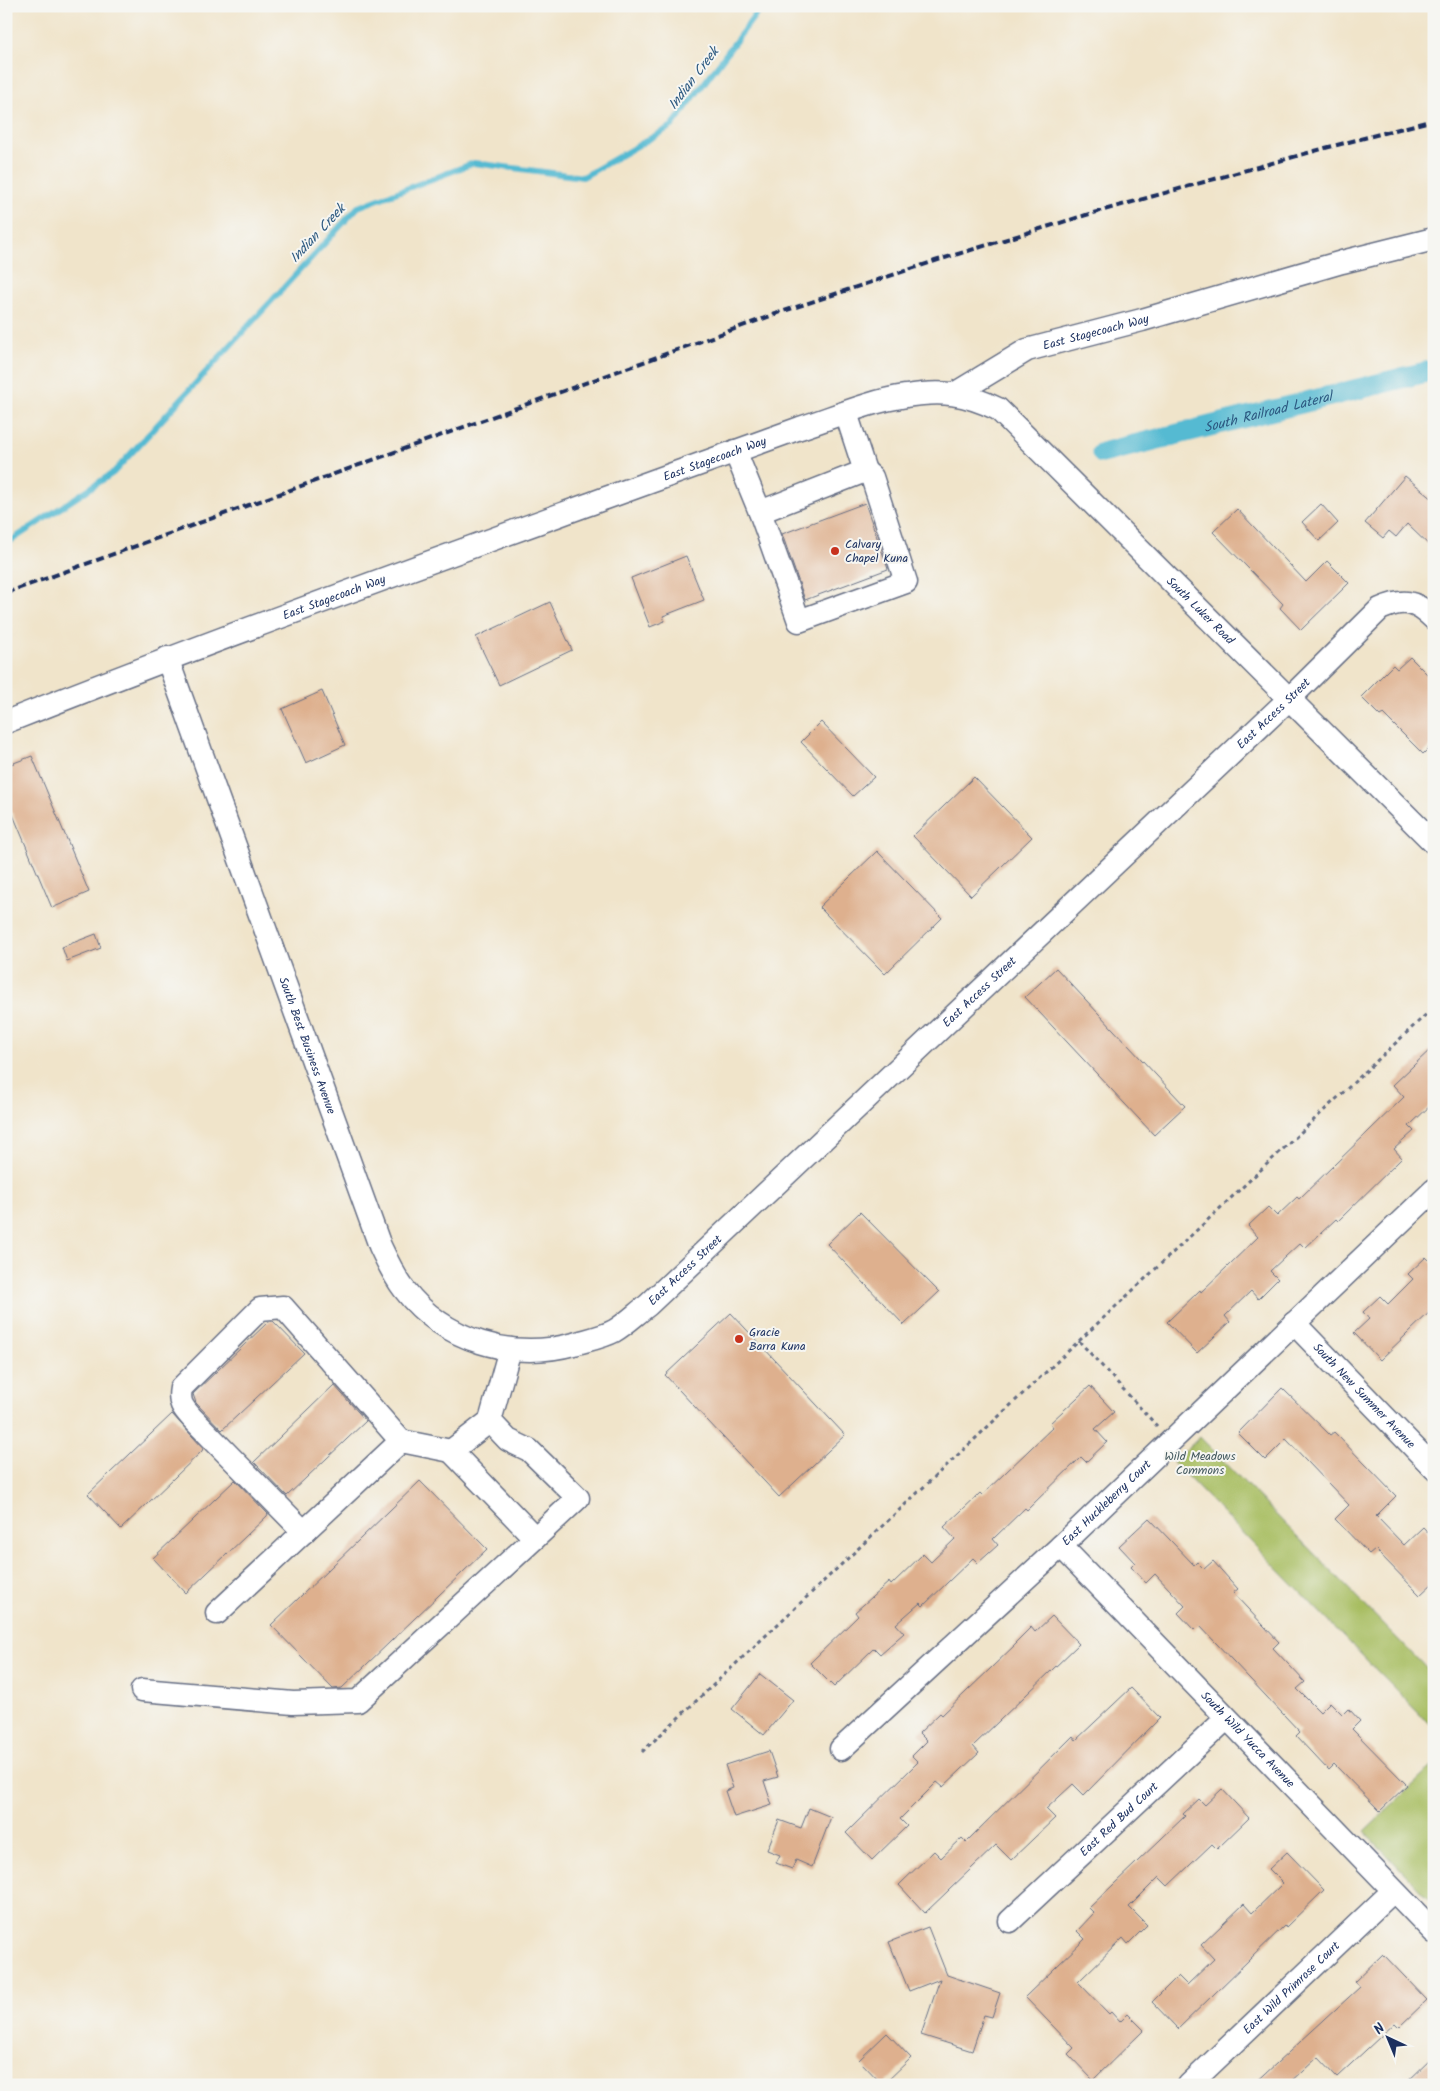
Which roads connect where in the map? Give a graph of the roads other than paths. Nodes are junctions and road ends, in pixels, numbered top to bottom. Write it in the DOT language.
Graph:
graph roads {
  1 [pos="1434,239"];
  2 [pos="956,393"];
  3 [pos="846,412"];
  4 [pos="735,451"];
  5 [pos="865,471"];
  6 [pos="760,512"];
  7 [pos="1434,619"];
  8 [pos="167,658"];
  9 [pos="1288,700"];
  10 [pos="6,722"];
  11 [pos="1434,842"];
  12 [pos="1434,1190"];
  13 [pos="1294,1323"];
  14 [pos="510,1349"];
  15 [pos="535,1351"];
  16 [pos="490,1421"];
  17 [pos="401,1441"];
  18 [pos="451,1451"];
  19 [pos="1434,1468"];
  20 [pos="304,1532"];
  21 [pos="535,1538"];
  22 [pos="1060,1546"];
  23 [pos="217,1613"];
  24 [pos="142,1690"];
  25 [pos="1226,1719"];
  26 [pos="841,1749"];
  27 [pos="1393,1891"];
  28 [pos="1010,1920"];
  29 [pos="1434,1932"];
  30 [pos="1189,2085"];
  1 -- 2 [label="street, East Stagecoach Way"];
  2 -- 3 [label="street, East Stagecoach Way"];
  2 -- 9 [label="street, South Luker Road"];
  3 -- 4 [label="street, East Stagecoach Way"];
  3 -- 5 [label="street"];
  4 -- 6 [label="street"];
  4 -- 8 [label="street, East Stagecoach Way"];
  5 -- 6 [label="street"];
  5 -- 6 [label="street"];
  7 -- 9 [label="street, East Access Street"];
  8 -- 10 [label="street, East Stagecoach Way"];
  8 -- 14 [label="street, South Best Business Avenue"];
  9 -- 11 [label="street, South Luker Road"];
  9 -- 15 [label="street, East Access Street"];
  12 -- 13 [label="street, East Huckleberry Court"];
  13 -- 19 [label="street, South New Summer Avenue"];
  13 -- 22 [label="street, East Huckleberry Court"];
  14 -- 15 [label="street, South Best Business Avenue"];
  14 -- 16 [label="street"];
  16 -- 18 [label="street"];
  16 -- 21 [label="street"];
  17 -- 18 [label="street"];
  17 -- 20 [label="street"];
  17 -- 20 [label="street"];
  18 -- 21 [label="street"];
  20 -- 23 [label="street"];
  21 -- 24 [label="street"];
  22 -- 25 [label="street, South Wild Yucca Avenue"];
  22 -- 26 [label="street, East Huckleberry Court"];
  25 -- 27 [label="street, South Wild Yucca Avenue"];
  25 -- 28 [label="street, East Red Bud Court"];
  27 -- 29 [label="street, South Wild Yucca Avenue"];
  27 -- 30 [label="street, East Wild Primrose Court"];
}
